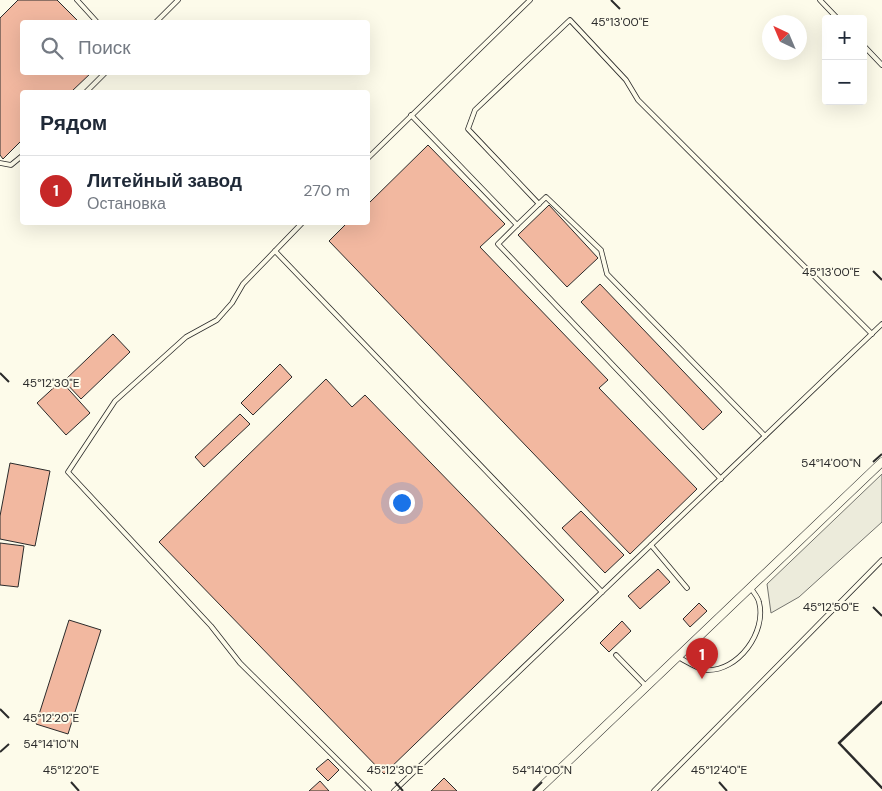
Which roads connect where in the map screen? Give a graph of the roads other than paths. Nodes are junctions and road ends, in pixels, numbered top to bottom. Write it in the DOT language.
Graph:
graph roads {
  1 [pos="77,0"];
  2 [pos="178,0"];
  3 [pos="530,0"];
  4 [pos="820,0"];
  5 [pos="834,15"];
  6 [pos="95,20"];
  7 [pos="158,20"];
  8 [pos="867,49"];
  9 [pos="882,65"];
  10 [pos="103,75"];
  11 [pos="88,90"];
  12 [pos="411,115"];
  13 [pos="370,156"];
  14 [pos="20,158"];
  15 [pos="0,163"];
  16 [pos="539,204"];
  17 [pos="300,225"];
  18 [pos="517,225"];
  19 [pos="275,251"];
  20 [pos="882,324"];
  21 [pos="872,334"];
  22 [pos="765,436"];
  23 [pos="882,462"];
  24 [pos="720,479"];
  25 [pos="651,545"];
  26 [pos="882,560"];
  27 [pos="750,587"];
  28 [pos="688,588"];
  29 [pos="602,592"];
  30 [pos="616,655"];
  31 [pos="678,657"];
  32 [pos="646,686"];
  33 [pos="369,791"];
  34 [pos="394,791"];
  35 [pos="537,791"];
  36 [pos="654,791"];
  1 -- 6 [label="lane"];
  2 -- 7 [label="lane"];
  3 -- 12 [label="lane"];
  4 -- 5 [label="lane"];
  8 -- 9 [label="lane"];
  10 -- 11 [label="lane"];
  12 -- 13 [label="lane"];
  12 -- 18 [label="lane"];
  14 -- 15 [label="lane"];
  16 -- 18 [label="lane"];
  16 -- 21 [label="lane"];
  16 -- 22 [label="lane"];
  17 -- 19 [label="lane"];
  18 -- 24 [label="lane"];
  19 -- 29 [label="lane"];
  19 -- 33 [label="lane"];
  20 -- 21 [label="lane"];
  21 -- 22 [label="lane"];
  22 -- 24 [label="lane"];
  23 -- 27 [label="street"];
  24 -- 25 [label="lane"];
  25 -- 28 [label="lane"];
  25 -- 29 [label="lane"];
  26 -- 36 [label="lane"];
  27 -- 31 [label="street"];
  27 -- 31 [label="lane"];
  29 -- 34 [label="lane"];
  30 -- 32 [label="lane"];
  31 -- 32 [label="street"];
  32 -- 35 [label="street"];
}
